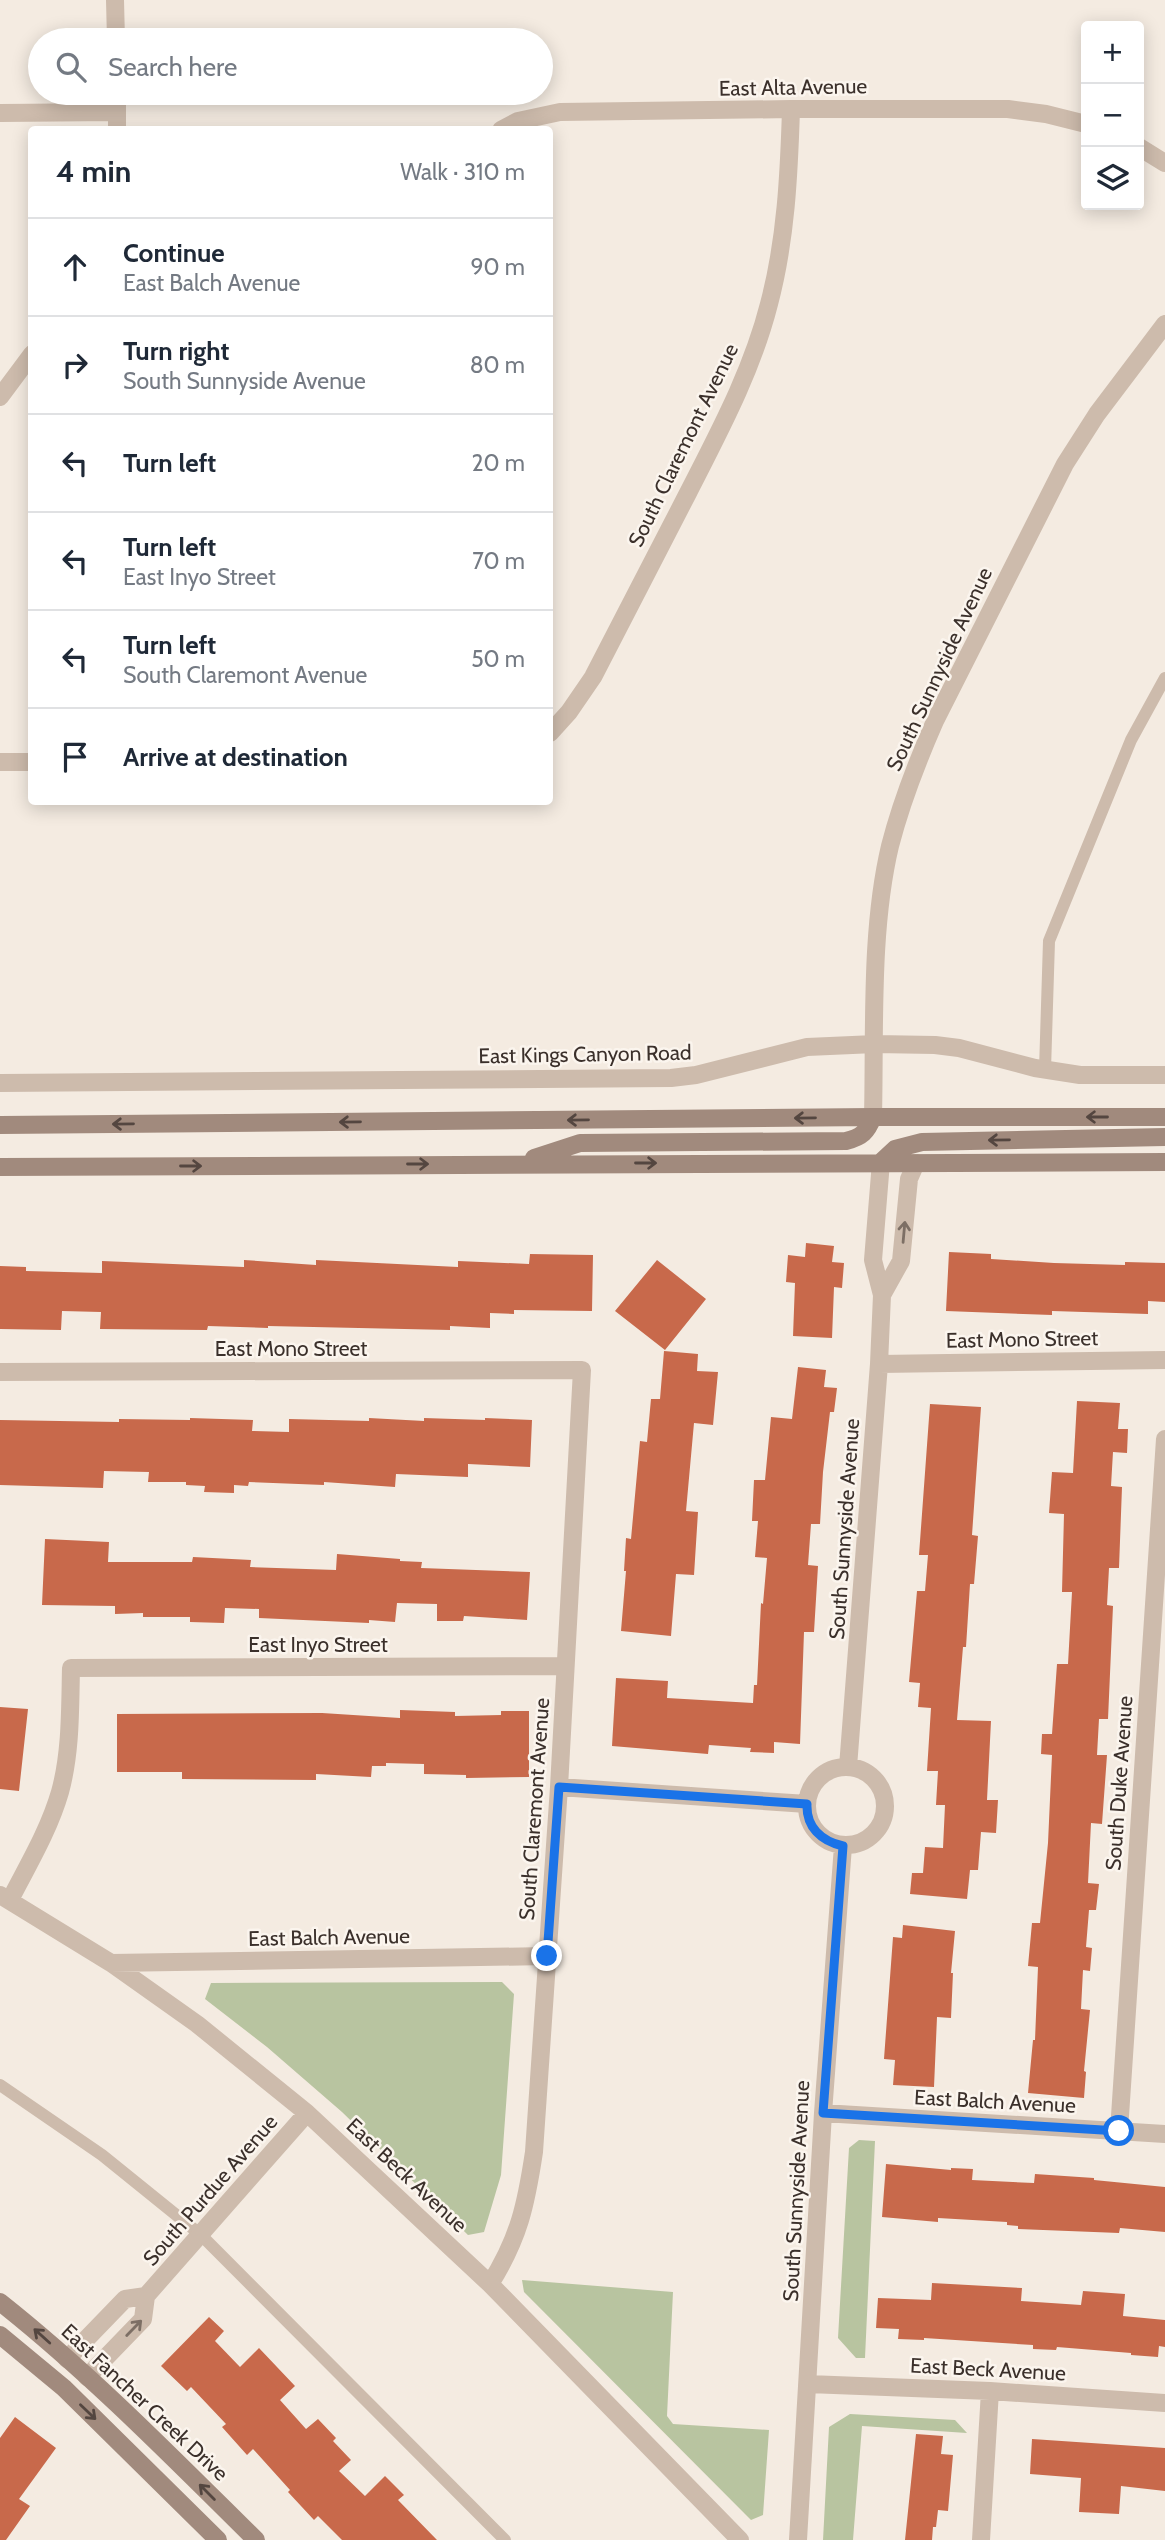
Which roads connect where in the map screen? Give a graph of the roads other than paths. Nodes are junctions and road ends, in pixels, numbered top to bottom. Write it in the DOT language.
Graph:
graph roads {
  1 [pos="115,0"];
  2 [pos="116,28"];
  3 [pos="791,109"];
  4 [pos="0,113"];
  5 [pos="117,121"];
  6 [pos="1081,123"];
  7 [pos="509,126"];
  8 [pos="1144,151"];
  9 [pos="1165,163"];
  10 [pos="1165,324"];
  11 [pos="28,359"];
  12 [pos="0,397"];
  13 [pos="1165,678"];
  14 [pos="553,730"];
  15 [pos="0,762"];
  16 [pos="28,762"];
  17 [pos="875,1044"];
  18 [pos="1045,1070"];
  19 [pos="1165,1075"];
  20 [pos="0,1083"];
  21 [pos="873,1117"];
  22 [pos="1165,1117"];
  23 [pos="0,1125"];
  24 [pos="1165,1137"];
  25 [pos="881,1162"];
  26 [pos="1165,1162"];
  27 [pos="519,1163"];
  28 [pos="916,1163"];
  29 [pos="0,1167"];
  30 [pos="882,1295"];
  31 [pos="1165,1360"];
  32 [pos="879,1364"];
  33 [pos="582,1370"];
  34 [pos="0,1372"];
  35 [pos="1165,1439"];
  36 [pos="565,1666"];
  37 [pos="848,1766"];
  38 [pos="559,1787"];
  39 [pos="807,1804"];
  40 [pos="843,1846"];
  41 [pos="5,1898"];
  42 [pos="547,1956"];
  43 [pos="111,1963"];
  44 [pos="0,2085"];
  45 [pos="307,2113"];
  46 [pos="823,2113"];
  47 [pos="1119,2131"];
  48 [pos="1165,2134"];
  49 [pos="201,2235"];
  50 [pos="490,2284"];
  51 [pos="146,2296"];
  52 [pos="0,2302"];
  53 [pos="0,2335"];
  54 [pos="67,2359"];
  55 [pos="87,2377"];
  56 [pos="808,2384"];
  57 [pos="990,2391"];
  58 [pos="1165,2403"];
  59 [pos="218,2540"];
  60 [pos="256,2540"];
  61 [pos="505,2540"];
  62 [pos="740,2540"];
  63 [pos="798,2540"];
  64 [pos="981,2540"];
  1 -- 2 [label="street"];
  3 -- 6 [label="street, East Alta Avenue"];
  3 -- 7 [label="street, East Alta Avenue"];
  3 -- 14 [label="street, South Claremont Avenue"];
  4 -- 5 [label="street"];
  8 -- 9 [label="street"];
  10 -- 17 [label="street, South Sunnyside Avenue"];
  11 -- 12 [label="street"];
  13 -- 18 [label="lane"];
  15 -- 16 [label="street"];
  17 -- 18 [label="street, East Kings Canyon Road"];
  17 -- 20 [label="street, East Kings Canyon Road"];
  17 -- 21 [label="street, South Sunnyside Avenue"];
  18 -- 19 [label="street, East Kings Canyon Road"];
  22 -- 21 [label="main road, one-way"];
  21 -- 23 [label="main road, one-way"];
  21 -- 27 [label="main road"];
  24 -- 25 [label="main road, one-way"];
  27 -- 25 [label="main road, one-way"];
  25 -- 28 [label="main road"];
  25 -- 30 [label="street, South Sunnyside Avenue"];
  26 -- 28 [label="main road"];
  29 -- 27 [label="main road, one-way"];
  30 -- 28 [label="street, South Sunnyside Avenue, one-way"];
  30 -- 32 [label="street, South Sunnyside Avenue"];
  31 -- 32 [label="street, East Mono Street"];
  32 -- 37 [label="street, South Sunnyside Avenue"];
  33 -- 34 [label="street, East Mono Street"];
  33 -- 36 [label="street, South Claremont Avenue"];
  35 -- 47 [label="street, South Duke Avenue"];
  36 -- 38 [label="street, South Claremont Avenue"];
  36 -- 41 [label="street, East Inyo Street"];
  37 -- 39 [label="street"];
  37 -- 40 [label="street"];
  38 -- 39 [label="street"];
  38 -- 42 [label="street, South Claremont Avenue"];
  39 -- 40 [label="street"];
  40 -- 46 [label="street, South Sunnyside Avenue"];
  41 -- 43 [label="street, East Beck Avenue"];
  42 -- 43 [label="street, East Balch Avenue"];
  42 -- 50 [label="street, South Claremont Avenue"];
  43 -- 45 [label="street, East Beck Avenue"];
  44 -- 49 [label="lane"];
  45 -- 49 [label="street, South Purdue Avenue"];
  45 -- 50 [label="street, East Beck Avenue"];
  46 -- 47 [label="street, East Balch Avenue"];
  46 -- 56 [label="street, South Sunnyside Avenue"];
  47 -- 48 [label="street, East Balch Avenue"];
  49 -- 51 [label="street, South Purdue Avenue"];
  49 -- 61 [label="lane"];
  50 -- 62 [label="street, East Beck Avenue"];
  51 -- 54 [label="street, South Purdue Avenue"];
  55 -- 51 [label="street, South Purdue Avenue, one-way"];
  54 -- 52 [label="main road, East Fancher Creek Drive, one-way"];
  53 -- 59 [label="main road, one-way"];
  54 -- 55 [label="main road, East Fancher Creek Drive"];
  60 -- 55 [label="main road, East Fancher Creek Drive, one-way"];
  56 -- 57 [label="street, East Beck Avenue"];
  56 -- 63 [label="street, South Sunnyside Avenue"];
  57 -- 58 [label="street, East Beck Avenue"];
  57 -- 64 [label="street"];
}
